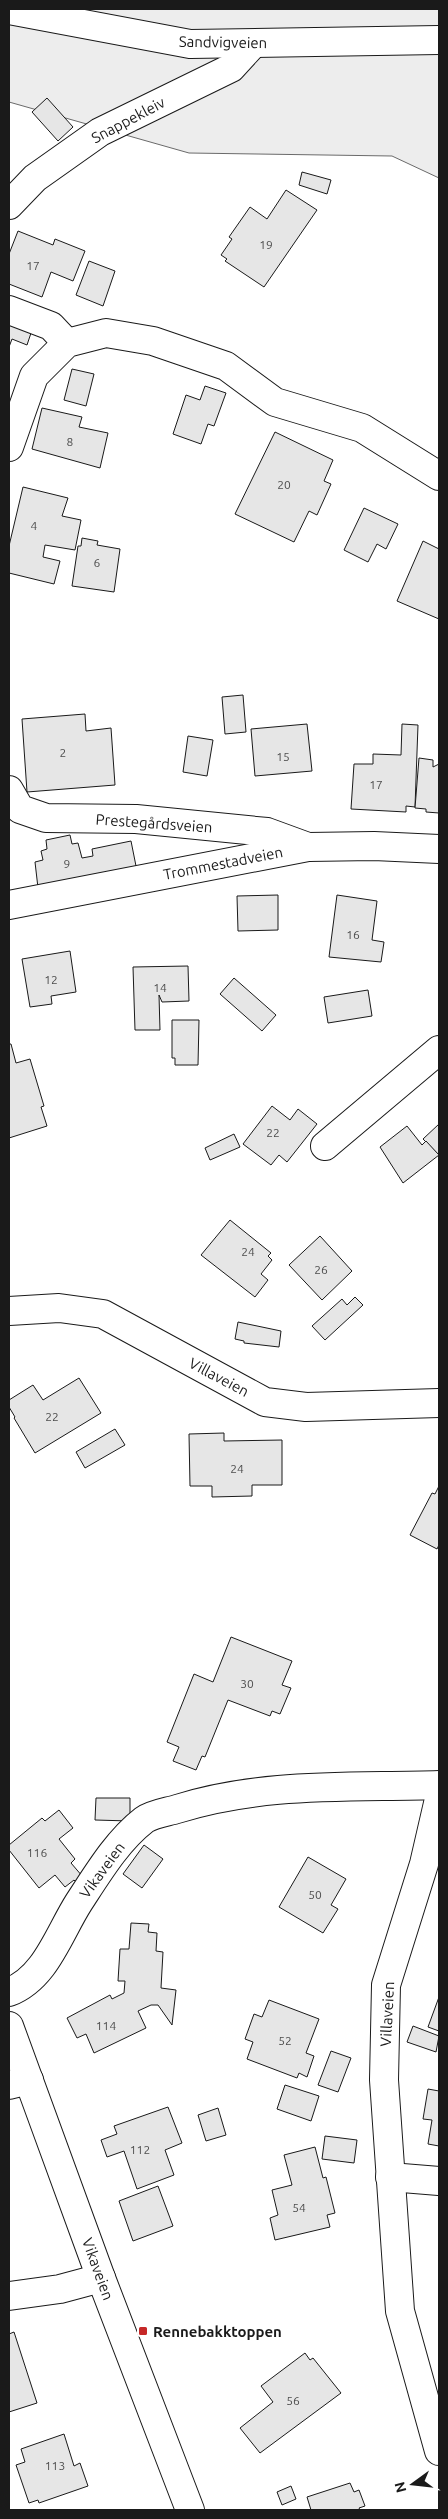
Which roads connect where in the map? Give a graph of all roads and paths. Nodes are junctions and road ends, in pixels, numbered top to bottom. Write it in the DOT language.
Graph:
graph roads {
  1 [pos="9,10"];
  2 [pos="439,40"];
  3 [pos="253,44"];
  4 [pos="9,205"];
  5 [pos="9,310"];
  6 [pos="67,343"];
  7 [pos="9,447"];
  8 [pos="439,476"];
  9 [pos="9,790"];
  10 [pos="308,847"];
  11 [pos="439,849"];
  12 [pos="9,905"];
  13 [pos="439,1050"];
  14 [pos="325,1146"];
  15 [pos="9,1312"];
  16 [pos="439,1403"];
  17 [pos="439,1786"];
  18 [pos="439,1799"];
  19 [pos="9,1992"];
  20 [pos="9,2026"];
  21 [pos="19,2082"];
  22 [pos="390,2177"];
  23 [pos="439,2181"];
  24 [pos="101,2278"];
  25 [pos="9,2296"];
  26 [pos="439,2451"];
  27 [pos="190,2510"];
  1 -- 3 [label="street, Sandvigveien"];
  2 -- 3 [label="street, Sandvigveien"];
  3 -- 4 [label="street, Snappekleiv"];
  5 -- 6 [label="street"];
  6 -- 7 [label="street"];
  6 -- 8 [label="street"];
  9 -- 10 [label="street, Prestegårdsveien"];
  10 -- 11 [label="street, Trommestadveien"];
  10 -- 12 [label="street, Trommestadveien"];
  13 -- 14 [label="street"];
  15 -- 16 [label="street, Villaveien"];
  17 -- 19 [label="street, Vikaveien"];
  18 -- 22 [label="street, Villaveien"];
  20 -- 21 [label="street, Vikaveien"];
  21 -- 24 [label="street, Vikaveien"];
  22 -- 23 [label="street"];
  22 -- 26 [label="street, Villaveien"];
  24 -- 25 [label="street"];
  24 -- 27 [label="street, Vikaveien"];
}
